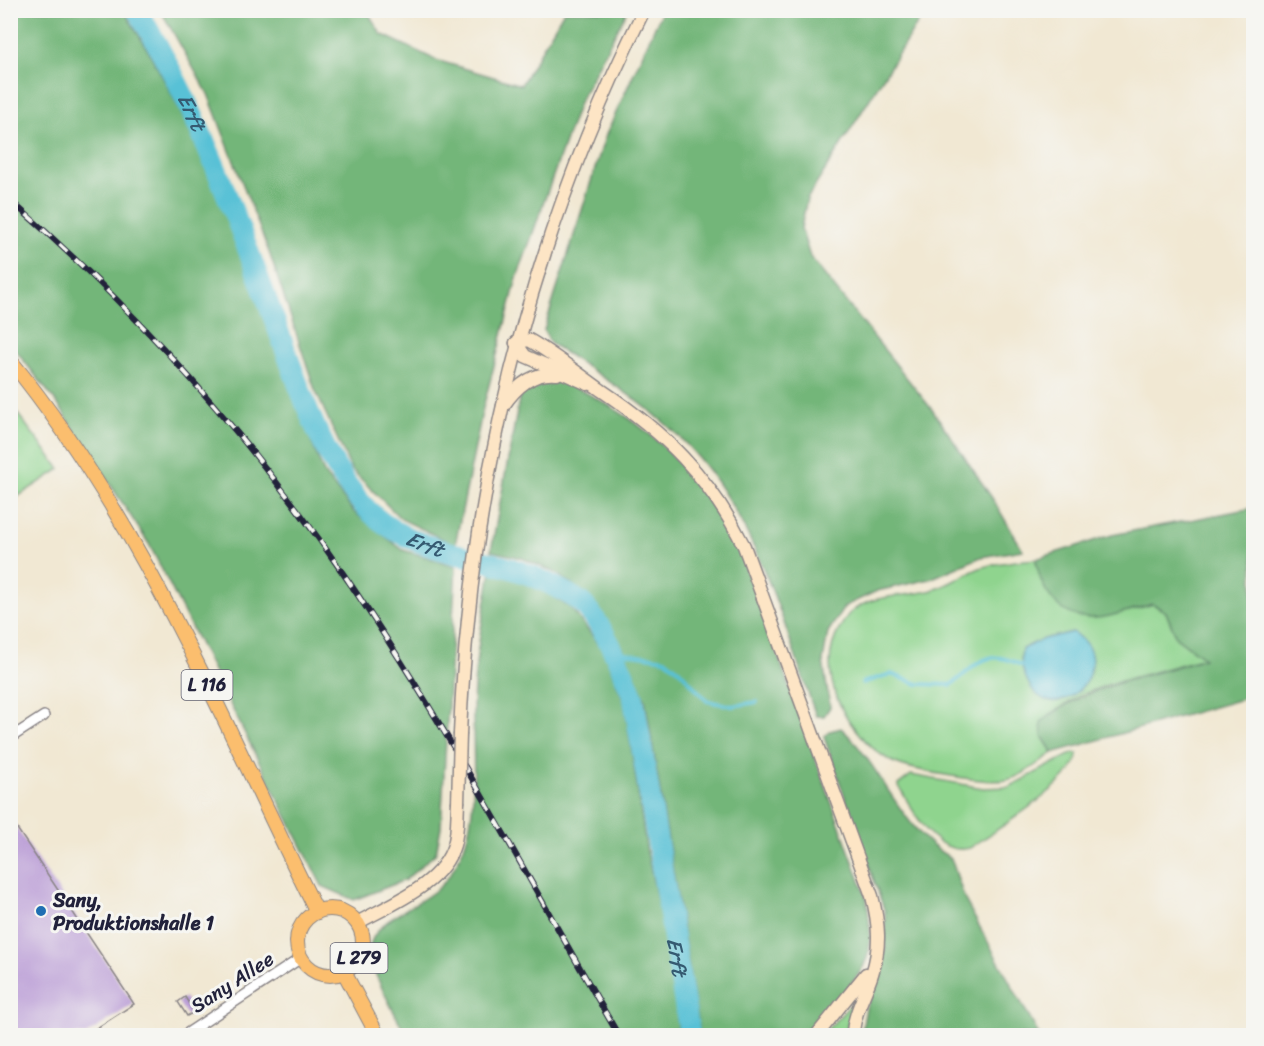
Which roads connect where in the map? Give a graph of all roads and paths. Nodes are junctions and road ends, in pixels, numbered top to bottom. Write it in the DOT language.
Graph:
graph roads {
  1 [pos="644,10"];
  2 [pos="516,343"];
  3 [pos="10,360"];
  4 [pos="561,375"];
  5 [pos="600,389"];
  6 [pos="500,410"];
  7 [pos="44,716"];
  8 [pos="10,738"];
  9 [pos="317,912"];
  10 [pos="357,923"];
  11 [pos="877,954"];
  12 [pos="301,958"];
  13 [pos="344,972"];
  14 [pos="183,1035"];
  15 [pos="378,1035"];
  16 [pos="816,1035"];
  17 [pos="853,1035"];
  1 -- 2 [label="main road"];
  2 -- 4 [label="main road"];
  2 -- 5 [label="main road"];
  2 -- 6 [label="main road, L 279"];
  3 -- 9 [label="main road, L 116"];
  4 -- 5 [label="main road"];
  4 -- 6 [label="main road"];
  5 -- 11 [label="main road"];
  6 -- 10 [label="main road, L 279, bridge"];
  7 -- 8 [label="street"];
  9 -- 10 [label="main road, L 279"];
  9 -- 12 [label="main road, L 279"];
  10 -- 13 [label="main road, L 279"];
  11 -- 16 [label="main road"];
  11 -- 17 [label="main road"];
  12 -- 13 [label="main road, L 279"];
  12 -- 14 [label="street, Sany Allee"];
  13 -- 15 [label="main road, L 279"];
}
